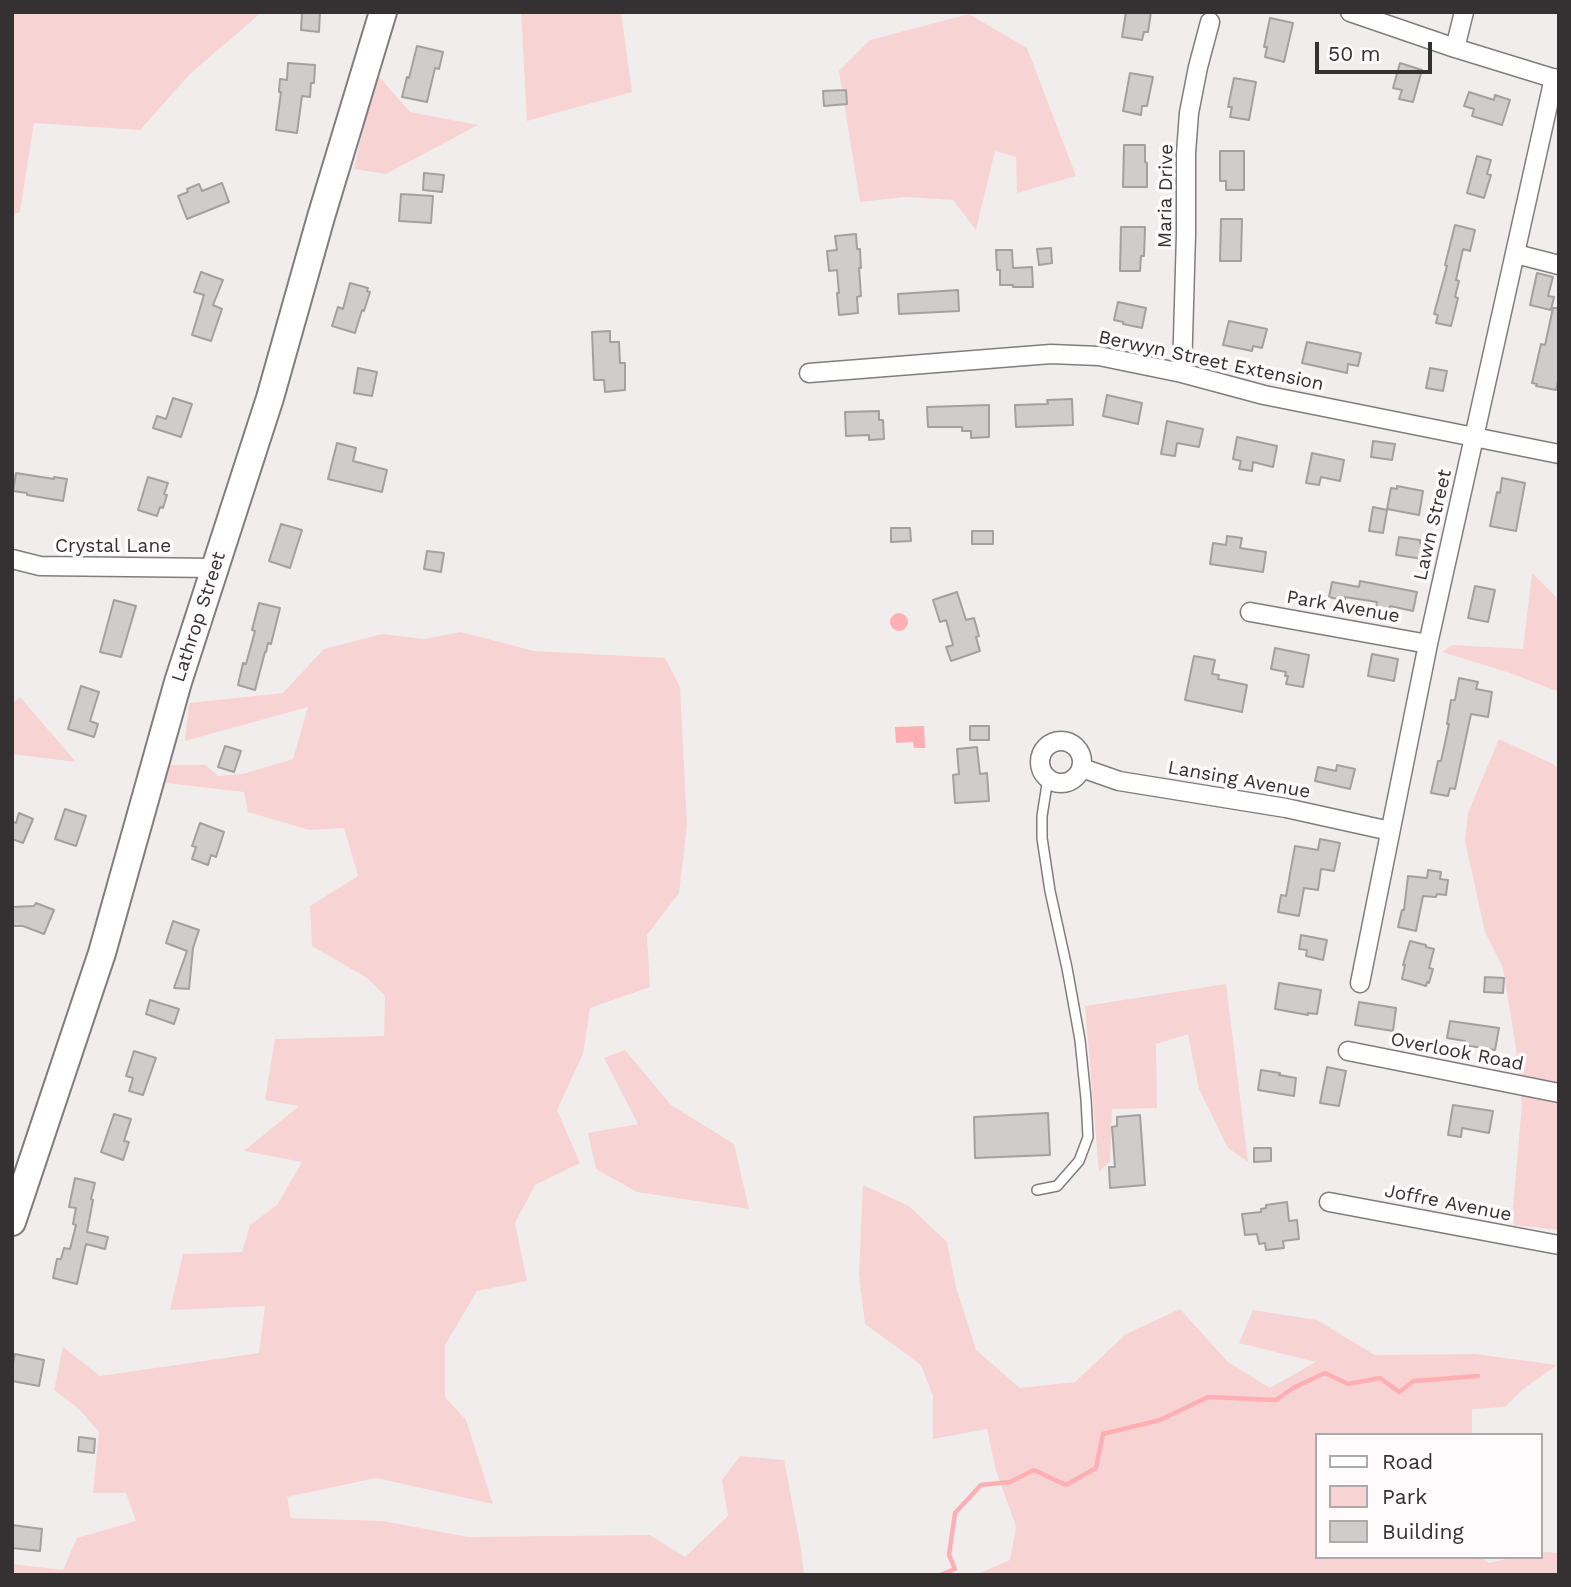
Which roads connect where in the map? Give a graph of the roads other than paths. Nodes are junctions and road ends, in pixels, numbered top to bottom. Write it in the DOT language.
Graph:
graph roads {
  1 [pos="383,12"];
  2 [pos="1350,12"];
  3 [pos="1464,12"];
  4 [pos="1210,23"];
  5 [pos="1455,48"];
  6 [pos="1556,79"];
  7 [pos="1516,254"];
  8 [pos="1559,265"];
  9 [pos="809,373"];
  10 [pos="1182,373"];
  11 [pos="1476,436"];
  12 [pos="1559,454"];
  13 [pos="12,559"];
  14 [pos="215,568"];
  15 [pos="1250,612"];
  16 [pos="1428,644"];
  17 [pos="1082,768"];
  18 [pos="1048,778"];
  19 [pos="1390,831"];
  20 [pos="1360,983"];
  21 [pos="1348,1051"];
  22 [pos="1559,1093"];
  23 [pos="1037,1190"];
  24 [pos="1329,1202"];
  25 [pos="12,1222"];
  26 [pos="1559,1245"];
  1 -- 14 [label="street, Lathrop Street"];
  2 -- 5 [label="street"];
  3 -- 5 [label="street"];
  4 -- 10 [label="street, Maria Drive"];
  5 -- 6 [label="street"];
  6 -- 7 [label="street, Lawn Street"];
  7 -- 8 [label="street"];
  7 -- 11 [label="street, Lawn Street"];
  9 -- 10 [label="street, Berwyn Street Extension"];
  10 -- 11 [label="street, Berwyn Street Extension"];
  11 -- 12 [label="street, Berwyn Street Extension"];
  11 -- 16 [label="street, Lawn Street"];
  13 -- 14 [label="street, Crystal Lane"];
  14 -- 25 [label="street, Lathrop Street"];
  15 -- 16 [label="street, Park Avenue"];
  16 -- 19 [label="street, Lawn Street"];
  17 -- 18 [label="street"];
  17 -- 18 [label="street"];
  17 -- 19 [label="street, Lansing Avenue"];
  18 -- 23 [label="lane"];
  19 -- 20 [label="street, Lawn Street"];
  21 -- 22 [label="street, Overlook Road"];
  24 -- 26 [label="street, Joffre Avenue"];
}
